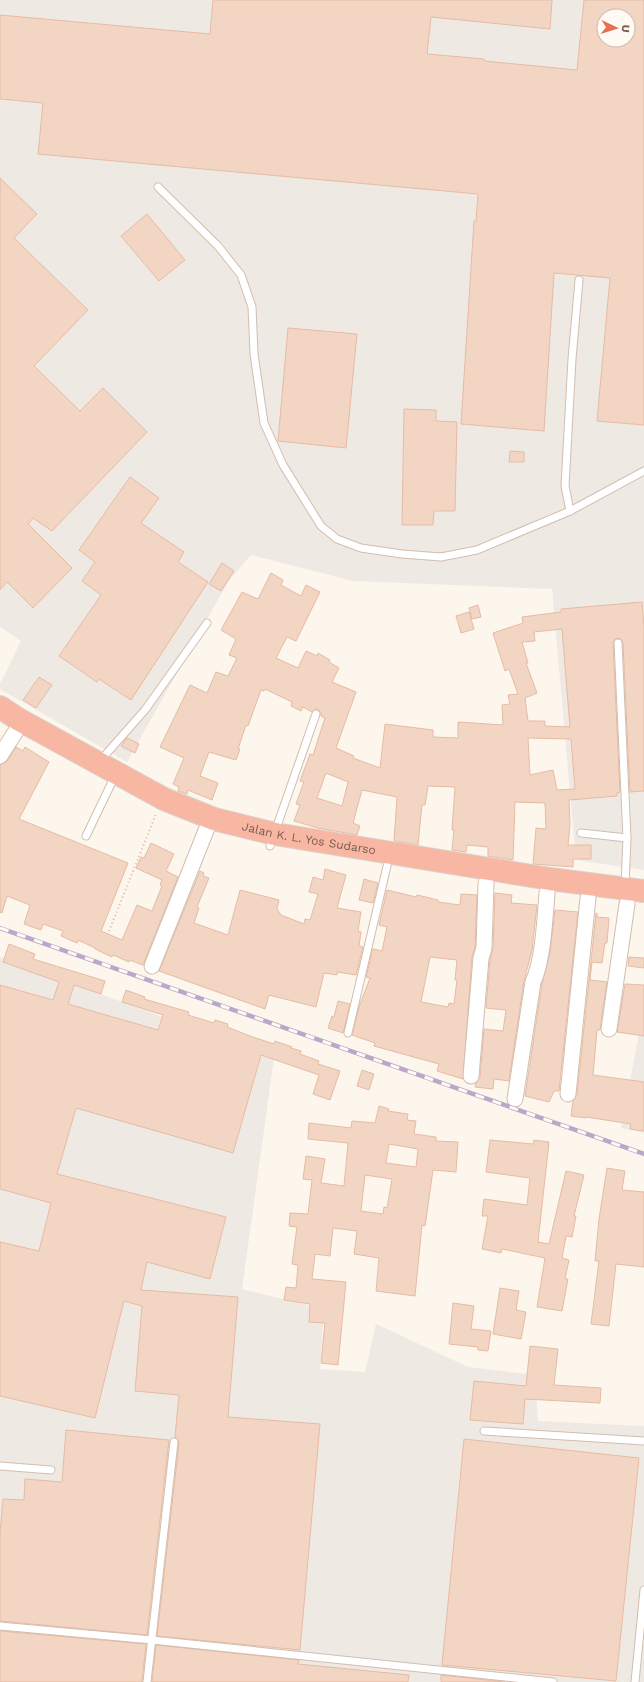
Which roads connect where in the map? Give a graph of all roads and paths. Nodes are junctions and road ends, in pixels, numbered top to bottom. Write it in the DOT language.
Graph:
graph roads {
  1 [pos="158,187"];
  2 [pos="579,280"];
  3 [pos="644,471"];
  4 [pos="570,511"];
  5 [pos="207,623"];
  6 [pos="618,643"];
  7 [pos="0,707"];
  8 [pos="316,714"];
  9 [pos="8,726"];
  10 [pos="0,756"];
  11 [pos="98,763"];
  12 [pos="112,782"];
  13 [pos="159,807"];
  14 [pos="207,828"];
  15 [pos="581,833"];
  16 [pos="86,836"];
  17 [pos="627,838"];
  18 [pos="272,840"];
  19 [pos="387,866"];
  20 [pos="486,883"];
  21 [pos="547,893"];
  22 [pos="635,897"];
  23 [pos="588,898"];
  24 [pos="109,931"];
  25 [pos="152,966"];
  26 [pos="609,1029"];
  27 [pos="348,1033"];
  28 [pos="471,1076"];
  29 [pos="568,1094"];
  30 [pos="515,1099"];
  31 [pos="484,1431"];
  32 [pos="644,1441"];
  33 [pos="174,1442"];
  34 [pos="0,1466"];
  35 [pos="51,1470"];
  36 [pos="644,1590"];
  37 [pos="0,1626"];
  38 [pos="152,1640"];
  39 [pos="147,1682"];
  40 [pos="553,1682"];
  41 [pos="635,1682"];
  1 -- 4 [label="lane"];
  2 -- 4 [label="lane"];
  3 -- 4 [label="lane"];
  5 -- 11 [label="lane"];
  6 -- 17 [label="lane"];
  7 -- 11 [label="highway, Jalan K. L. Yos Sudarso"];
  8 -- 18 [label="lane"];
  9 -- 10 [label="street"];
  9 -- 12 [label="highway, Jalan K. L. Yos Sudarso"];
  11 -- 18 [label="highway, Jalan K. L. Yos Sudarso"];
  12 -- 13 [label="highway, Jalan K. L. Yos Sudarso"];
  12 -- 16 [label="lane"];
  13 -- 14 [label="highway, Jalan K. L. Yos Sudarso"];
  13 -- 24 [label="path"];
  14 -- 18 [label="highway, Jalan K. L. Yos Sudarso"];
  14 -- 25 [label="street"];
  15 -- 17 [label="lane"];
  17 -- 22 [label="lane"];
  18 -- 19 [label="highway, Jalan K. L. Yos Sudarso"];
  18 -- 22 [label="highway, Jalan K. L. Yos Sudarso"];
  19 -- 20 [label="highway, Jalan K. L. Yos Sudarso"];
  19 -- 27 [label="lane"];
  20 -- 21 [label="highway, Jalan K. L. Yos Sudarso"];
  20 -- 28 [label="street"];
  21 -- 23 [label="highway, Jalan K. L. Yos Sudarso"];
  21 -- 30 [label="street"];
  22 -- 23 [label="highway, Jalan K. L. Yos Sudarso"];
  22 -- 26 [label="street"];
  23 -- 29 [label="street"];
  31 -- 32 [label="lane"];
  33 -- 38 [label="lane"];
  34 -- 35 [label="lane"];
  36 -- 41 [label="lane"];
  37 -- 38 [label="lane"];
  38 -- 39 [label="lane"];
  38 -- 40 [label="lane"];
}
